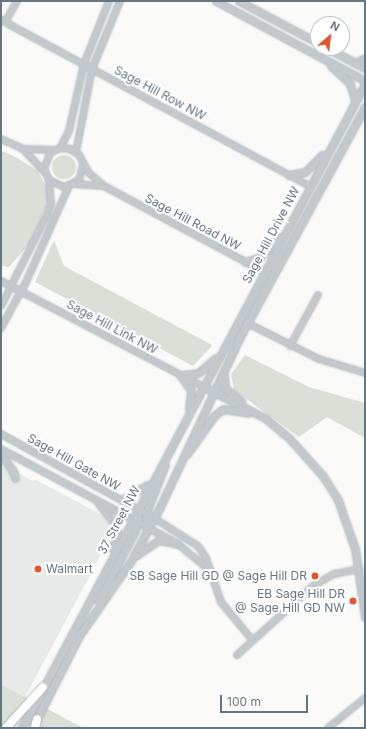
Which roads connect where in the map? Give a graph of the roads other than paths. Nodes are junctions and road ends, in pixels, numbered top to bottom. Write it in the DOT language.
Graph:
graph roads {
  1 [pos="17,1"];
  2 [pos="109,1"];
  3 [pos="120,1"];
  4 [pos="216,1"];
  5 [pos="239,1"];
  6 [pos="3,21"];
  7 [pos="310,39"];
  8 [pos="342,56"];
  9 [pos="365,58"];
  10 [pos="324,59"];
  11 [pos="355,63"];
  12 [pos="84,64"];
  13 [pos="365,68"];
  14 [pos="92,69"];
  15 [pos="365,83"];
  16 [pos="356,100"];
  17 [pos="365,107"];
  18 [pos="365,114"];
  19 [pos="352,132"];
  20 [pos="1,139"];
  21 [pos="332,143"];
  22 [pos="343,148"];
  23 [pos="23,149"];
  24 [pos="57,149"];
  25 [pos="76,152"];
  26 [pos="83,165"];
  27 [pos="290,175"];
  28 [pos="47,177"];
  29 [pos="72,185"];
  30 [pos="104,186"];
  31 [pos="309,186"];
  32 [pos="285,230"];
  33 [pos="245,262"];
  34 [pos="264,272"];
  35 [pos="272,276"];
  36 [pos="1,281"];
  37 [pos="11,286"];
  38 [pos="21,292"];
  39 [pos="318,296"];
  40 [pos="1,306"];
  41 [pos="247,323"];
  42 [pos="1,328"];
  43 [pos="290,346"];
  44 [pos="223,350"];
  45 [pos="226,366"];
  46 [pos="365,373"];
  47 [pos="180,375"];
  48 [pos="204,387"];
  49 [pos="214,392"];
  50 [pos="188,414"];
  51 [pos="265,418"];
  52 [pos="178,433"];
  53 [pos="1,434"];
  54 [pos="1,449"];
  55 [pos="1,454"];
  56 [pos="175,475"];
  57 [pos="15,478"];
  58 [pos="152,481"];
  59 [pos="122,500"];
  60 [pos="97,501"];
  61 [pos="137,509"];
  62 [pos="147,514"];
  63 [pos="154,518"];
  64 [pos="134,521"];
  65 [pos="148,529"];
  66 [pos="178,544"];
  67 [pos="112,556"];
  68 [pos="131,561"];
  69 [pos="208,569"];
  70 [pos="360,569"];
  71 [pos="365,617"];
  72 [pos="79,636"];
  73 [pos="253,641"];
  74 [pos="237,655"];
  75 [pos="43,687"];
  76 [pos="365,698"];
  77 [pos="37,719"];
  78 [pos="6,728"];
  79 [pos="22,728"];
  80 [pos="34,728"];
  81 [pos="328,728"];
  1 -- 6 [label="street"];
  2 -- 12 [label="street"];
  3 -- 14 [label="street"];
  4 -- 10 [label="street"];
  5 -- 7 [label="street"];
  6 -- 12 [label="street, Sage Hill Row NW"];
  8 -- 11 [label="street"];
  9 -- 11 [label="street"];
  10 -- 15 [label="street"];
  10 -- 16 [label="street"];
  11 -- 13 [label="street"];
  12 -- 14 [label="street, Sage Hill Row NW"];
  12 -- 24 [label="street"];
  14 -- 25 [label="street"];
  14 -- 27 [label="street, Sage Hill Row NW"];
  15 -- 16 [label="street, Sage Hill Drive NW"];
  16 -- 21 [label="street, Sage Hill Drive NW"];
  17 -- 19 [label="street, Sage Hill Drive NW"];
  18 -- 19 [label="street"];
  19 -- 22 [label="street, Sage Hill Drive NW"];
  20 -- 23 [label="street"];
  21 -- 22 [label="street"];
  21 -- 27 [label="street"];
  21 -- 31 [label="street, Sage Hill Drive NW"];
  22 -- 35 [label="street, Sage Hill Drive NW"];
  23 -- 24 [label="street"];
  23 -- 28 [label="street"];
  24 -- 25 [label="street"];
  24 -- 28 [label="street"];
  25 -- 26 [label="street"];
  26 -- 29 [label="street"];
  26 -- 30 [label="street, Sage Hill Road NW"];
  27 -- 31 [label="street, Sage Hill Row NW"];
  28 -- 29 [label="street"];
  28 -- 37 [label="street"];
  29 -- 30 [label="street, Sage Hill Road NW"];
  29 -- 38 [label="street"];
  30 -- 33 [label="street, Sage Hill Road NW"];
  31 -- 32 [label="street, Sage Hill Drive NW"];
  32 -- 33 [label="street"];
  32 -- 34 [label="street, Sage Hill Drive NW"];
  33 -- 34 [label="street, Sage Hill Road NW"];
  34 -- 35 [label="street, Sage Hill Road NW"];
  34 -- 44 [label="street, Sage Hill Drive NW"];
  35 -- 41 [label="street, Sage Hill Drive NW"];
  36 -- 37 [label="street, Sage Hill Link NW"];
  37 -- 38 [label="street, Sage Hill Link NW"];
  37 -- 40 [label="street"];
  38 -- 42 [label="street"];
  38 -- 47 [label="street, Sage Hill Link NW"];
  39 -- 43 [label="street"];
  41 -- 43 [label="street"];
  41 -- 45 [label="street, Sage Hill Drive NW"];
  43 -- 46 [label="street"];
  44 -- 47 [label="street"];
  44 -- 48 [label="street, Sage Hill Drive NW"];
  45 -- 49 [label="street, Sage Hill Drive NW"];
  45 -- 51 [label="street"];
  47 -- 48 [label="street, Sage Hill Link NW"];
  47 -- 50 [label="street"];
  48 -- 49 [label="street"];
  48 -- 50 [label="street, 37 Street NW"];
  49 -- 51 [label="street"];
  49 -- 56 [label="street"];
  50 -- 52 [label="street, 37 Street NW"];
  51 -- 56 [label="street"];
  51 -- 70 [label="street"];
  52 -- 58 [label="street, 37 Street NW"];
  52 -- 62 [label="street"];
  53 -- 59 [label="street, Sage Hill Gate NW"];
  54 -- 60 [label="street, Sage Hill Gate NW"];
  55 -- 57 [label="street"];
  56 -- 63 [label="street"];
  58 -- 59 [label="street"];
  58 -- 61 [label="street, 37 Street NW"];
  59 -- 61 [label="street, Sage Hill Gate NW"];
  60 -- 64 [label="street, Sage Hill Gate NW"];
  60 -- 67 [label="street"];
  61 -- 62 [label="street, Sage Hill Gate NW"];
  61 -- 64 [label="street, 37 Street NW"];
  62 -- 63 [label="street, Sage Hill Gate NW"];
  62 -- 65 [label="street"];
  63 -- 65 [label="street"];
  63 -- 69 [label="street, Sage Hill Gate NW"];
  64 -- 65 [label="street, Sage Hill Gate NW"];
  64 -- 67 [label="street, 37 Street NW"];
  64 -- 72 [label="street"];
  65 -- 66 [label="street, Sage Hill Gate NW"];
  65 -- 68 [label="street"];
  66 -- 68 [label="street"];
  66 -- 69 [label="street, Sage Hill Gate NW"];
  67 -- 75 [label="street, 37 Street NW"];
  68 -- 72 [label="street"];
  69 -- 73 [label="street, Sage Hill Gate NW"];
  70 -- 71 [label="street"];
  70 -- 73 [label="street"];
  72 -- 77 [label="street"];
  73 -- 74 [label="street"];
  75 -- 78 [label="main road"];
  75 -- 79 [label="street, 37 Street NW"];
  76 -- 81 [label="street"];
  77 -- 80 [label="main road"];
}
